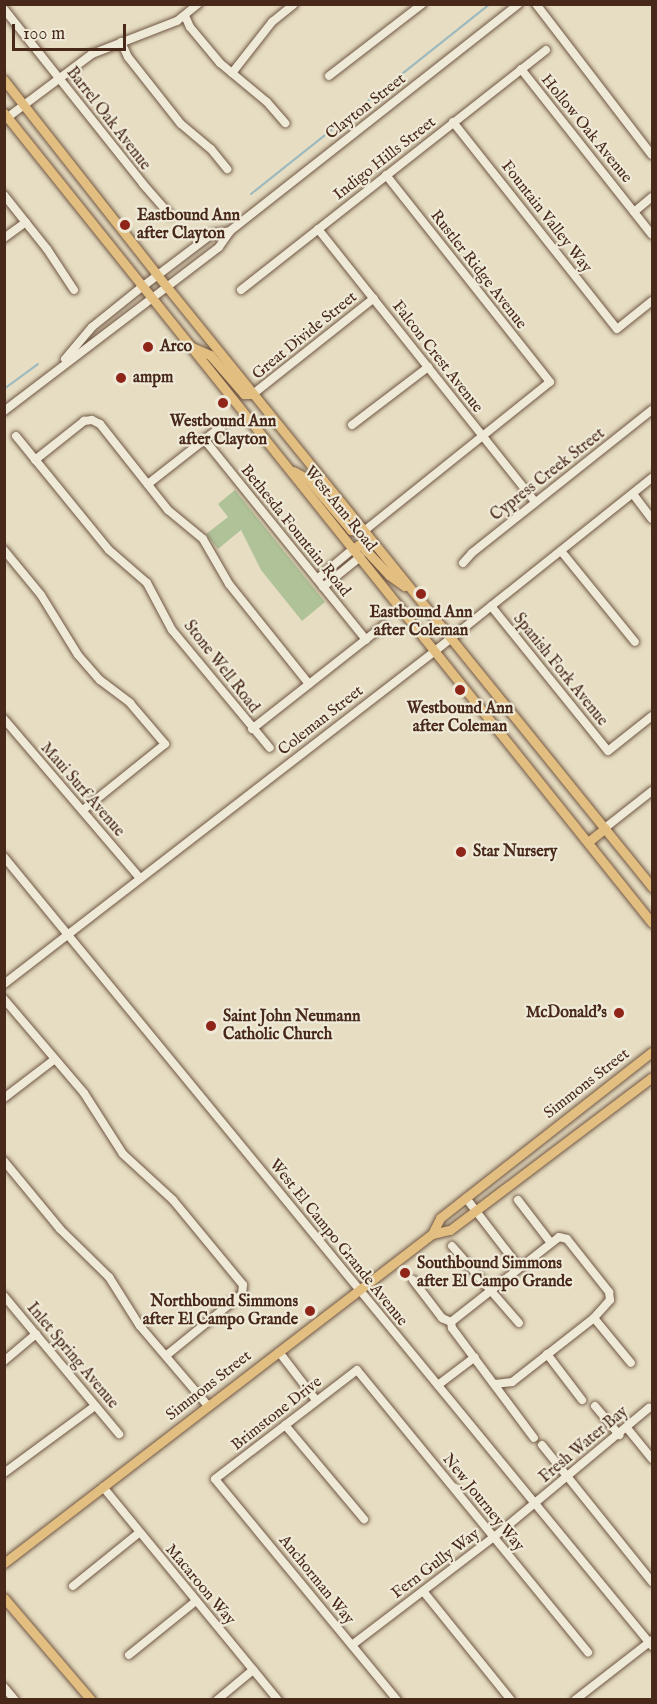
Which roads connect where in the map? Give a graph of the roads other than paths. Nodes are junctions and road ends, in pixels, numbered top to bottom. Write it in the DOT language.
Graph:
graph roads {
  1 [pos="198,4"];
  2 [pos="294,4"];
  3 [pos="422,4"];
  4 [pos="518,4"];
  5 [pos="536,4"];
  6 [pos="4,9"];
  7 [pos="185,16"];
  8 [pos="121,42"];
  9 [pos="546,50"];
  10 [pos="521,69"];
  11 [pos="232,73"];
  12 [pos="329,76"];
  13 [pos="58,77"];
  14 [pos="4,80"];
  15 [pos="24,105"];
  16 [pos="6,117"];
  17 [pos="453,122"];
  18 [pos="285,123"];
  19 [pos="652,156"];
  20 [pos="227,169"];
  21 [pos="386,176"];
  22 [pos="4,195"];
  23 [pos="652,197"];
  24 [pos="634,212"];
  25 [pos="170,215"];
  26 [pos="26,222"];
  27 [pos="318,229"];
  28 [pos="230,231"];
  29 [pos="652,235"];
  30 [pos="4,238"];
  31 [pos="158,276"];
  32 [pos="142,287"];
  33 [pos="167,287"];
  34 [pos="74,290"];
  35 [pos="241,290"];
  36 [pos="374,298"];
  37 [pos="151,299"];
  38 [pos="652,301"];
  39 [pos="92,327"];
  40 [pos="101,338"];
  41 [pos="189,346"];
  42 [pos="428,367"];
  43 [pos="59,368"];
  44 [pos="253,394"];
  45 [pos="652,410"];
  46 [pos="4,411"];
  47 [pos="352,425"];
  48 [pos="222,426"];
  49 [pos="482,434"];
  50 [pos="16,436"];
  51 [pos="204,439"];
  52 [pos="35,460"];
  53 [pos="288,468"];
  54 [pos="652,478"];
  55 [pos="148,484"];
  56 [pos="633,494"];
  57 [pos="535,502"];
  58 [pos="652,519"];
  59 [pos="364,531"];
  60 [pos="4,550"];
  61 [pos="561,551"];
  62 [pos="356,553"];
  63 [pos="463,562"];
  64 [pos="317,579"];
  65 [pos="323,587"];
  66 [pos="414,592"];
  67 [pos="491,606"];
  68 [pos="384,626"];
  69 [pos="451,639"];
  70 [pos="366,640"];
  71 [pos="635,642"];
  72 [pos="435,651"];
  73 [pos="309,684"];
  74 [pos="652,716"];
  75 [pos="4,719"];
  76 [pos="252,729"];
  77 [pos="270,748"];
  78 [pos="652,791"];
  79 [pos="83,810"];
  80 [pos="605,828"];
  81 [pos="588,842"];
  82 [pos="6,862"];
  83 [pos="139,877"];
  84 [pos="652,887"];
  85 [pos="652,923"];
  86 [pos="67,934"];
  87 [pos="4,984"];
  88 [pos="4,999"];
  89 [pos="652,1052"];
  90 [pos="55,1059"];
  91 [pos="652,1077"];
  92 [pos="4,1098"];
  93 [pos="4,1161"];
  94 [pos="466,1198"];
  95 [pos="518,1200"];
  96 [pos="476,1210"];
  97 [pos="432,1234"];
  98 [pos="551,1243"];
  99 [pos="452,1246"];
  100 [pos="519,1267"];
  101 [pos="413,1280"];
  102 [pos="358,1290"];
  103 [pos="492,1290"];
  104 [pos="4,1296"];
  105 [pos="594,1318"];
  106 [pos="451,1322"];
  107 [pos="519,1323"];
  108 [pos="36,1334"];
  109 [pos="279,1352"];
  110 [pos="547,1354"];
  111 [pos="167,1355"];
  112 [pos="475,1357"];
  113 [pos="4,1361"];
  114 [pos="631,1363"];
  115 [pos="357,1370"];
  116 [pos="495,1384"];
  117 [pos="438,1385"];
  118 [pos="582,1400"];
  119 [pos="316,1401"];
  120 [pos="95,1406"];
  121 [pos="208,1406"];
  122 [pos="595,1406"];
  123 [pos="649,1408"];
  124 [pos="285,1425"];
  125 [pos="627,1428"];
  126 [pos="119,1434"];
  127 [pos="619,1435"];
  128 [pos="534,1438"];
  129 [pos="542,1445"];
  130 [pos="652,1459"];
  131 [pos="4,1473"];
  132 [pos="568,1477"];
  133 [pos="215,1479"];
  134 [pos="103,1487"];
  135 [pos="535,1503"];
  136 [pos="364,1519"];
  137 [pos="139,1533"];
  138 [pos="494,1537"];
  139 [pos="4,1563"];
  140 [pos="652,1580"];
  141 [pos="73,1586"];
  142 [pos="423,1591"];
  143 [pos="4,1598"];
  144 [pos="196,1601"];
  145 [pos="651,1642"];
  146 [pos="352,1645"];
  147 [pos="588,1652"];
  148 [pos="129,1655"];
  149 [pos="253,1670"];
  150 [pos="4,1687"];
  151 [pos="577,1699"];
  152 [pos="15,1700"];
  153 [pos="91,1700"];
  154 [pos="217,1700"];
  155 [pos="278,1700"];
  156 [pos="397,1700"];
  157 [pos="511,1700"];
  1 -- 7 [label="street"];
  2 -- 11 [label="street"];
  3 -- 12 [label="street"];
  4 -- 28 [label="street, Clayton Street"];
  5 -- 19 [label="street"];
  6 -- 13 [label="street, Barrel Oak Avenue"];
  7 -- 8 [label="street"];
  7 -- 11 [label="street"];
  8 -- 13 [label="street"];
  8 -- 20 [label="street"];
  9 -- 10 [label="street, Indigo Hills Street"];
  10 -- 17 [label="street, Indigo Hills Street"];
  10 -- 24 [label="street, Hollow Oak Avenue"];
  11 -- 18 [label="street"];
  13 -- 15 [label="street"];
  13 -- 25 [label="street, Barrel Oak Avenue"];
  14 -- 15 [label="main road, West Ann Road"];
  15 -- 16 [label="street"];
  15 -- 31 [label="main road, West Ann Road"];
  16 -- 32 [label="main road, West Ann Road"];
  17 -- 21 [label="street, Indigo Hills Street"];
  17 -- 38 [label="street, Fountain Valley Way"];
  21 -- 27 [label="street, Indigo Hills Street"];
  21 -- 49 [label="street, Rustler Ridge Avenue"];
  22 -- 26 [label="street"];
  23 -- 24 [label="street"];
  24 -- 29 [label="street, Hollow Oak Avenue"];
  26 -- 30 [label="street"];
  26 -- 34 [label="street"];
  27 -- 35 [label="street, Indigo Hills Street"];
  27 -- 36 [label="street, Falcon Crest Avenue"];
  28 -- 31 [label="street, Clayton Street"];
  28 -- 33 [label="street, Clayton Street"];
  31 -- 32 [label="street, Clayton Street"];
  31 -- 33 [label="main road, West Ann Road"];
  32 -- 37 [label="main road, West Ann Road"];
  32 -- 39 [label="street, Clayton Street"];
  33 -- 37 [label="street, Clayton Street"];
  33 -- 44 [label="main road, West Ann Road"];
  36 -- 42 [label="street, Falcon Crest Avenue"];
  36 -- 44 [label="street, Great Divide Street"];
  37 -- 40 [label="street, Clayton Street"];
  37 -- 41 [label="main road, West Ann Road"];
  39 -- 40 [label="street"];
  39 -- 43 [label="street, Clayton Street"];
  40 -- 43 [label="street, Clayton Street"];
  41 -- 44 [label="main road"];
  41 -- 53 [label="main road, West Ann Road"];
  42 -- 47 [label="street"];
  42 -- 49 [label="street, Falcon Crest Avenue"];
  43 -- 46 [label="street, Clayton Street"];
  44 -- 59 [label="main road, West Ann Road"];
  45 -- 57 [label="street, Cypress Creek Street"];
  48 -- 51 [label="street"];
  49 -- 57 [label="street, Falcon Crest Avenue"];
  49 -- 59 [label="street"];
  50 -- 52 [label="street, Stone Well Road"];
  51 -- 55 [label="street"];
  51 -- 64 [label="street, Bethesda Fountain Road"];
  52 -- 55 [label="street"];
  52 -- 76 [label="street, Stone Well Road"];
  53 -- 59 [label="main road"];
  53 -- 62 [label="main road, West Ann Road"];
  54 -- 56 [label="street, Coleman Street"];
  55 -- 73 [label="street"];
  56 -- 58 [label="street"];
  56 -- 61 [label="street, Coleman Street"];
  57 -- 63 [label="street, Cypress Creek Street"];
  59 -- 66 [label="main road, West Ann Road"];
  60 -- 79 [label="street"];
  61 -- 67 [label="street, Coleman Street"];
  61 -- 71 [label="street"];
  62 -- 64 [label="street"];
  62 -- 65 [label="street"];
  62 -- 66 [label="main road"];
  62 -- 72 [label="main road, West Ann Road"];
  64 -- 65 [label="street, Bethesda Fountain Road"];
  65 -- 70 [label="street, Bethesda Fountain Road"];
  66 -- 69 [label="main road, West Ann Road"];
  67 -- 69 [label="street, Coleman Street"];
  67 -- 74 [label="street, Spanish Fork Avenue"];
  68 -- 70 [label="street"];
  69 -- 72 [label="street, Coleman Street"];
  69 -- 80 [label="main road, West Ann Road"];
  70 -- 73 [label="street"];
  72 -- 81 [label="main road, West Ann Road"];
  72 -- 83 [label="street, Coleman Street"];
  73 -- 76 [label="street"];
  75 -- 79 [label="street, Maui Surf Avenue"];
  76 -- 77 [label="street, Stone Well Road"];
  78 -- 80 [label="street"];
  79 -- 83 [label="street, Maui Surf Avenue"];
  80 -- 81 [label="main road"];
  80 -- 84 [label="main road, West Ann Road"];
  81 -- 85 [label="main road, West Ann Road"];
  82 -- 86 [label="street, West El Campo Grande Avenue"];
  83 -- 86 [label="street, Coleman Street"];
  86 -- 87 [label="street, Coleman Street"];
  86 -- 102 [label="street, West El Campo Grande Avenue"];
  88 -- 90 [label="street"];
  89 -- 94 [label="main road, Simmons Street"];
  90 -- 92 [label="street"];
  90 -- 111 [label="street"];
  91 -- 96 [label="main road, Simmons Street"];
  93 -- 111 [label="street"];
  94 -- 96 [label="street"];
  94 -- 97 [label="main road, Simmons Street"];
  95 -- 98 [label="street"];
  96 -- 97 [label="main road, Simmons Street"];
  96 -- 100 [label="street"];
  97 -- 102 [label="main road, Simmons Street"];
  98 -- 100 [label="street"];
  98 -- 105 [label="street"];
  99 -- 103 [label="street"];
  100 -- 103 [label="street"];
  101 -- 106 [label="street"];
  102 -- 109 [label="main road, Simmons Street"];
  102 -- 117 [label="street, West El Campo Grande Avenue"];
  103 -- 106 [label="street"];
  103 -- 107 [label="street"];
  104 -- 108 [label="street, Inlet Spring Avenue"];
  105 -- 110 [label="street"];
  105 -- 114 [label="street"];
  106 -- 112 [label="street"];
  108 -- 113 [label="street"];
  108 -- 120 [label="street, Inlet Spring Avenue"];
  109 -- 119 [label="street"];
  109 -- 121 [label="main road, Simmons Street"];
  110 -- 116 [label="street"];
  110 -- 118 [label="street"];
  111 -- 121 [label="street"];
  112 -- 116 [label="street"];
  112 -- 117 [label="street"];
  115 -- 119 [label="street, Brimstone Drive"];
  115 -- 138 [label="street, New Journey Way"];
  116 -- 128 [label="street"];
  117 -- 135 [label="street, West El Campo Grande Avenue"];
  119 -- 124 [label="street, Brimstone Drive"];
  120 -- 126 [label="street, Inlet Spring Avenue"];
  120 -- 131 [label="street"];
  121 -- 134 [label="main road, Simmons Street"];
  122 -- 127 [label="street"];
  123 -- 125 [label="street, Fresh Water Bay"];
  124 -- 133 [label="street, Brimstone Drive"];
  124 -- 136 [label="street"];
  125 -- 127 [label="street, Fresh Water Bay"];
  125 -- 130 [label="street"];
  127 -- 132 [label="street, Fresh Water Bay"];
  129 -- 132 [label="street"];
  132 -- 135 [label="street, Fresh Water Bay"];
  132 -- 140 [label="street"];
  133 -- 146 [label="street, Anchorman Way"];
  134 -- 137 [label="street, Macaroon Way"];
  134 -- 139 [label="main road, Simmons Street"];
  135 -- 138 [label="street, Fern Gully Way"];
  135 -- 145 [label="street, West El Campo Grande Avenue"];
  137 -- 141 [label="street"];
  137 -- 144 [label="street, Macaroon Way"];
  138 -- 142 [label="street, Fern Gully Way"];
  138 -- 147 [label="street, New Journey Way"];
  142 -- 146 [label="street, Fern Gully Way"];
  142 -- 157 [label="street"];
  143 -- 153 [label="main road"];
  144 -- 148 [label="street"];
  144 -- 149 [label="street, Macaroon Way"];
  145 -- 151 [label="street"];
  146 -- 156 [label="street, Anchorman Way"];
  149 -- 154 [label="street"];
  149 -- 155 [label="street, Macaroon Way"];
  150 -- 152 [label="street"];
}
